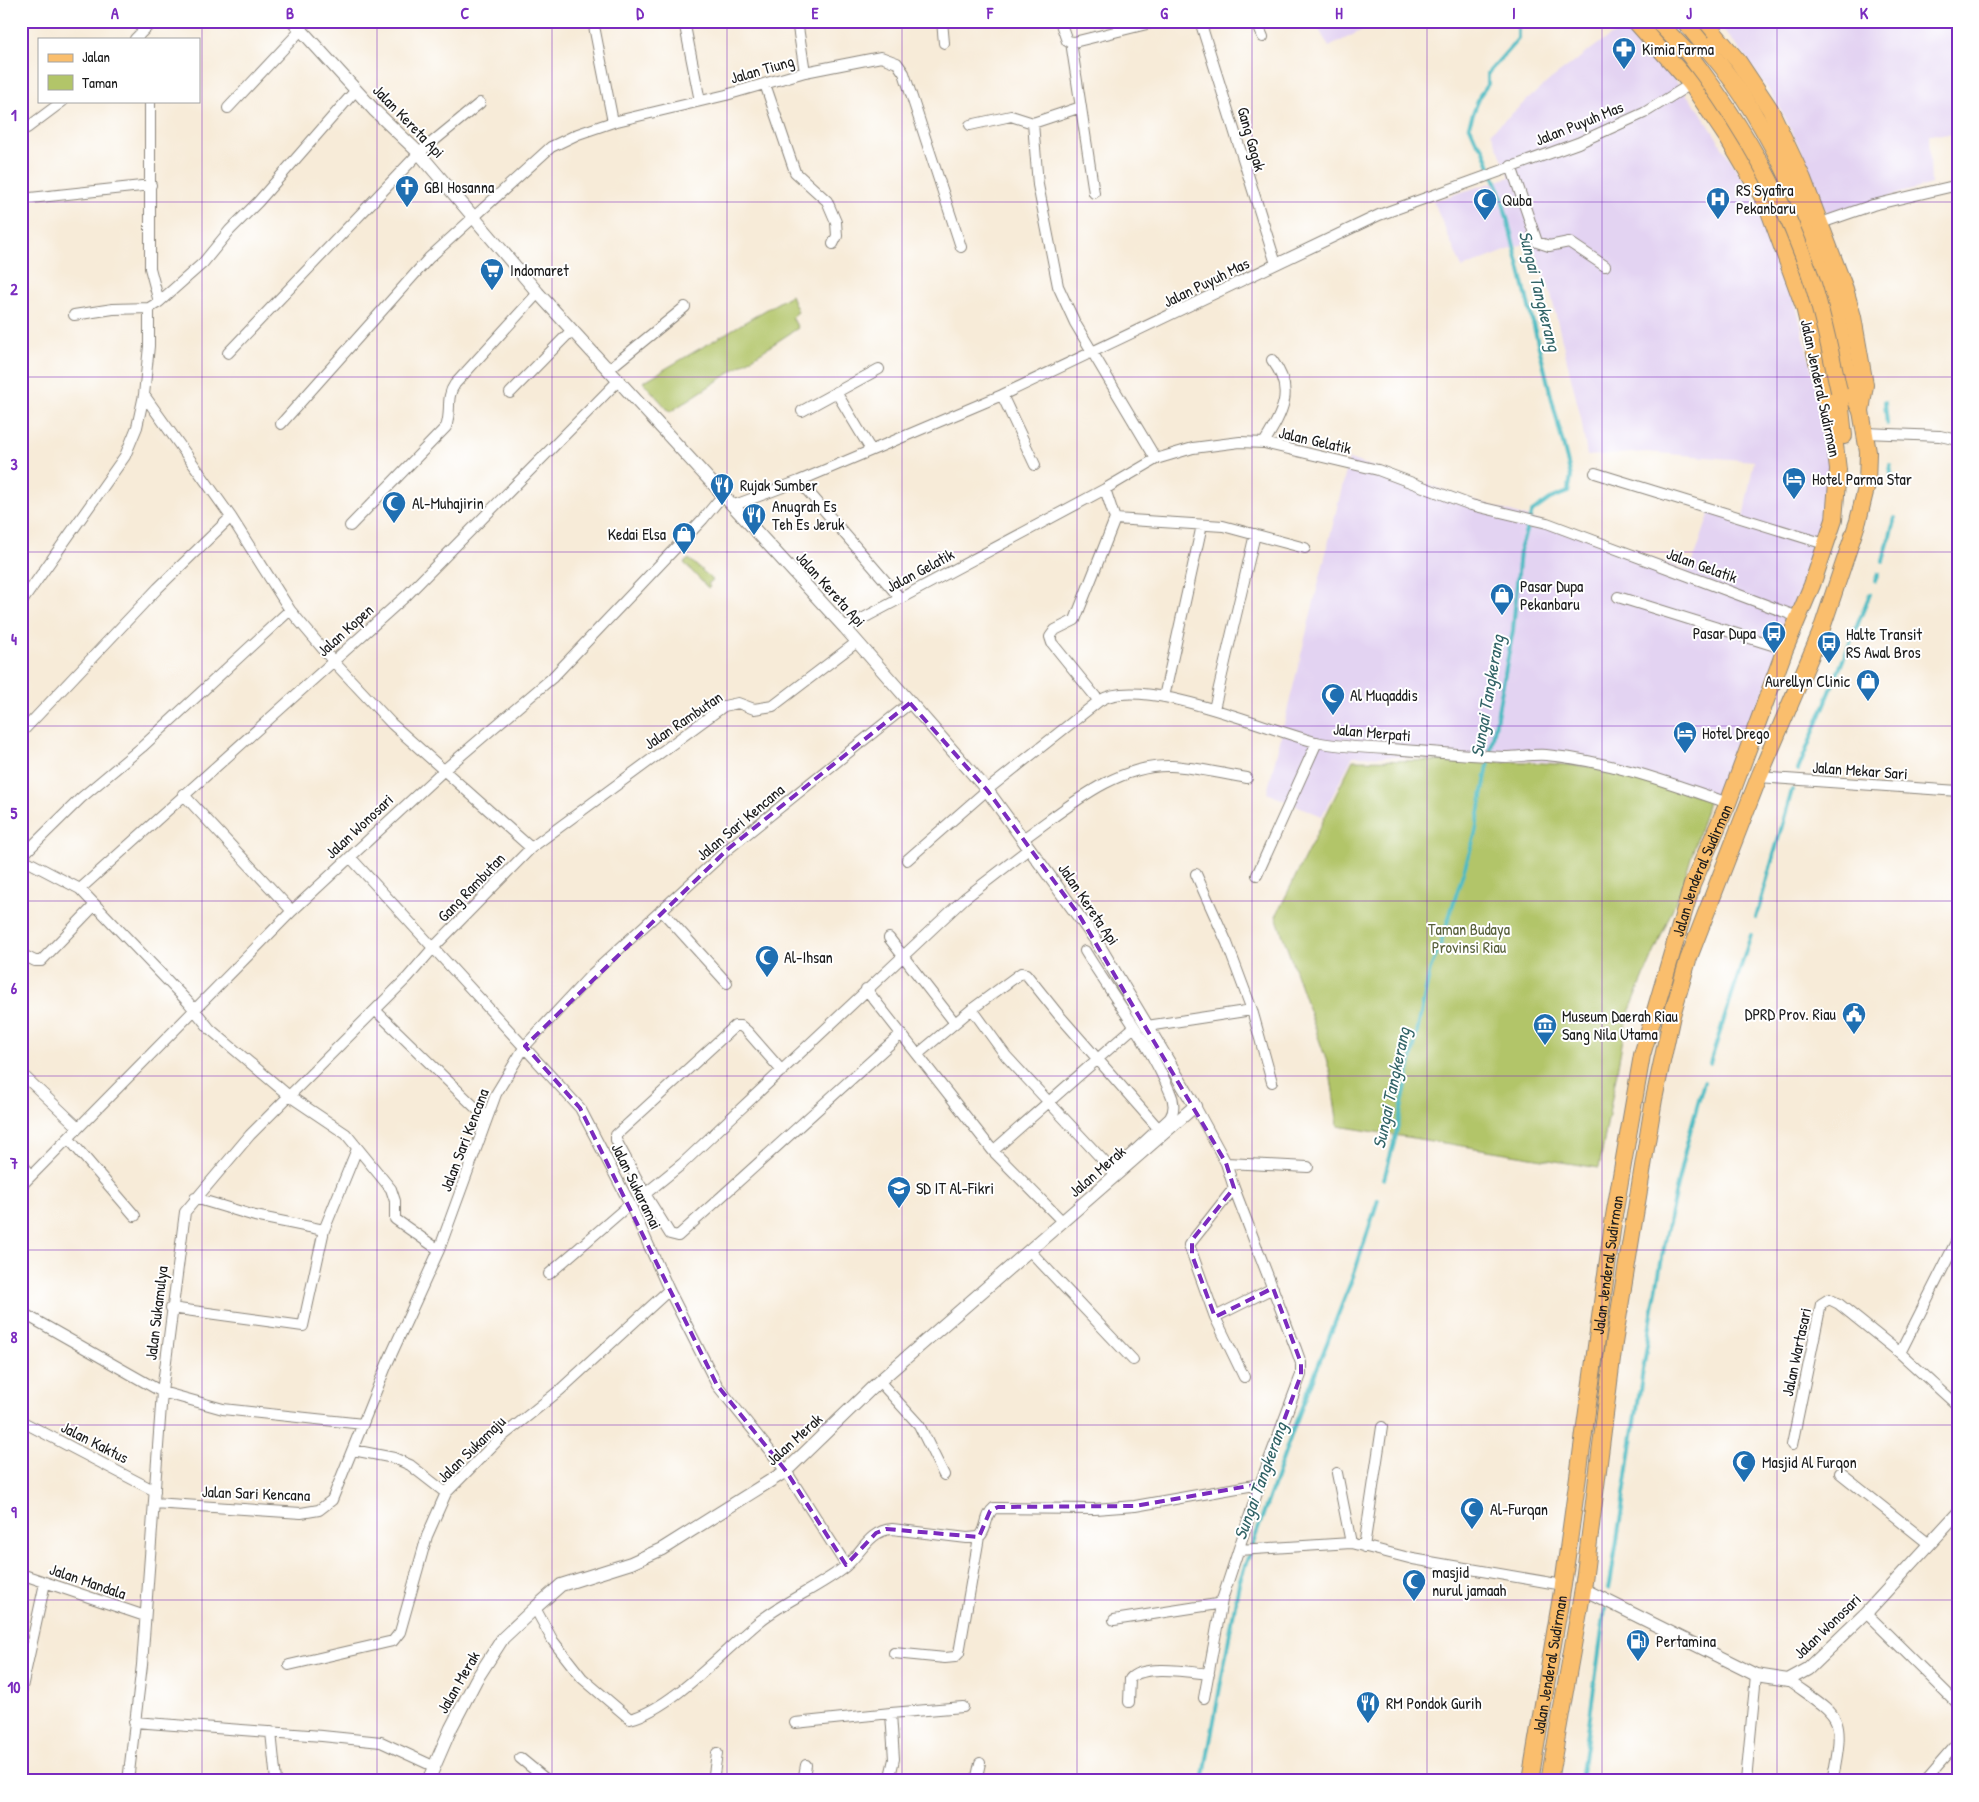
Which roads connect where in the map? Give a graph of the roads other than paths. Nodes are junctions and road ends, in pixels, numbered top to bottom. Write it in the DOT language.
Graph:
graph roads {
  1 [pos="153,21"];
  2 [pos="593,21"];
  3 [pos="684,21"];
  4 [pos="797,21"];
  5 [pos="942,21"];
  6 [pos="1060,21"];
  7 [pos="1159,21"];
  8 [pos="1200,21"];
  9 [pos="1256,21"];
  10 [pos="1658,21"];
  11 [pos="1684,21"];
  12 [pos="1704,21"];
  13 [pos="1636,22"];
  14 [pos="297,26"];
  15 [pos="140,37"];
  16 [pos="1263,37"];
  17 [pos="1071,42"];
  18 [pos="944,43"];
  19 [pos="1733,56"];
  20 [pos="805,72"];
  21 [pos="765,84"];
  22 [pos="1691,84"];
  23 [pos="356,90"];
  24 [pos="700,101"];
  25 [pos="62,102"];
  26 [pos="150,102"];
  27 [pos="480,103"];
  28 [pos="1081,107"];
  29 [pos="228,108"];
  30 [pos="613,122"];
  31 [pos="1033,123"];
  32 [pos="970,125"];
  33 [pos="27,128"];
  34 [pos="419,153"];
  35 [pos="1506,167"];
  36 [pos="151,185"];
  37 [pos="1958,185"];
  38 [pos="1094,192"];
  39 [pos="21,200"];
  40 [pos="474,218"];
  41 [pos="1820,223"];
  42 [pos="833,244"];
  43 [pos="960,247"];
  44 [pos="1276,264"];
  45 [pos="1605,266"];
  46 [pos="538,293"];
  47 [pos="159,302"];
  48 [pos="685,307"];
  49 [pos="149,308"];
  50 [pos="74,315"];
  51 [pos="572,330"];
  52 [pos="228,353"];
  53 [pos="1094,353"];
  54 [pos="1272,360"];
  55 [pos="609,369"];
  56 [pos="879,369"];
  57 [pos="619,380"];
  58 [pos="1845,389"];
  59 [pos="836,392"];
  60 [pos="510,393"];
  61 [pos="144,395"];
  62 [pos="1002,396"];
  63 [pos="802,411"];
  64 [pos="1861,411"];
  65 [pos="281,424"];
  66 [pos="1865,433"];
  67 [pos="1958,440"];
  68 [pos="1264,444"];
  69 [pos="871,450"];
  70 [pos="1837,454"];
  71 [pos="1156,459"];
  72 [pos="1035,465"];
  73 [pos="1595,473"];
  74 [pos="799,481"];
  75 [pos="1105,489"];
  76 [pos="723,495"];
  77 [pos="732,506"];
  78 [pos="232,517"];
  79 [pos="1115,519"];
  80 [pos="1202,525"];
  81 [pos="350,526"];
  82 [pos="1255,534"];
  83 [pos="1825,544"];
  84 [pos="1306,548"];
  85 [pos="1618,597"];
  86 [pos="900,598"];
  87 [pos="21,603"];
  88 [pos="290,610"];
  89 [pos="1798,617"];
  90 [pos="845,628"];
  91 [pos="857,642"];
  92 [pos="1785,649"];
  93 [pos="333,661"];
  94 [pos="1164,697"];
  95 [pos="1099,701"];
  96 [pos="910,703"];
  97 [pos="1214,709"];
  98 [pos="21,733"];
  99 [pos="1317,742"];
  100 [pos="444,770"];
  101 [pos="1247,778"];
  102 [pos="1759,778"];
  103 [pos="987,790"];
  104 [pos="1958,792"];
  105 [pos="183,794"];
  106 [pos="1728,803"];
  107 [pos="1027,844"];
  108 [pos="530,848"];
  109 [pos="350,856"];
  110 [pos="21,857"];
  111 [pos="907,860"];
  112 [pos="1196,874"];
  113 [pos="1257,875"];
  114 [pos="80,889"];
  115 [pos="94,906"];
  116 [pos="661,910"];
  117 [pos="292,911"];
  118 [pos="889,938"];
  119 [pos="434,947"];
  120 [pos="1084,951"];
  121 [pos="21,954"];
  122 [pos="902,955"];
  123 [pos="727,983"];
  124 [pos="866,989"];
  125 [pos="194,1009"];
  126 [pos="972,1009"];
  127 [pos="376,1010"];
  128 [pos="1252,1010"];
  129 [pos="955,1023"];
  130 [pos="1140,1027"];
  131 [pos="901,1034"];
  132 [pos="525,1046"];
  133 [pos="918,1054"];
  134 [pos="1097,1058"];
  135 [pos="782,1071"];
  136 [pos="21,1072"];
  137 [pos="1272,1082"];
  138 [pos="288,1095"];
  139 [pos="1049,1102"];
  140 [pos="1195,1106"];
  141 [pos="487,1119"];
  142 [pos="78,1127"];
  143 [pos="1158,1128"];
  144 [pos="69,1139"];
  145 [pos="356,1149"];
  146 [pos="993,1151"];
  147 [pos="21,1163"];
  148 [pos="1226,1163"];
  149 [pos="1308,1167"];
  150 [pos="30,1175"];
  151 [pos="21,1186"];
  152 [pos="1234,1188"];
  153 [pos="645,1194"];
  154 [pos="195,1198"];
  155 [pos="630,1204"];
  156 [pos="135,1216"];
  157 [pos="1063,1222"];
  158 [pos="324,1230"];
  159 [pos="1958,1238"];
  160 [pos="440,1250"];
  161 [pos="1030,1251"];
  162 [pos="549,1274"];
  163 [pos="1273,1288"];
  164 [pos="669,1290"];
  165 [pos="171,1308"];
  166 [pos="21,1312"];
  167 [pos="1215,1317"];
  168 [pos="1900,1353"];
  169 [pos="1133,1360"];
  170 [pos="1244,1377"];
  171 [pos="879,1381"];
  172 [pos="162,1392"];
  173 [pos="1958,1406"];
  174 [pos="21,1421"];
  175 [pos="363,1424"];
  176 [pos="1382,1426"];
  177 [pos="1792,1445"];
  178 [pos="353,1450"];
  179 [pos="786,1471"];
  180 [pos="1337,1472"];
  181 [pos="1840,1473"];
  182 [pos="944,1474"];
  183 [pos="1260,1484"];
  184 [pos="155,1490"];
  185 [pos="446,1493"];
  186 [pos="154,1503"];
  187 [pos="1955,1520"];
  188 [pos="979,1537"];
  189 [pos="1351,1543"];
  190 [pos="1929,1544"];
  191 [pos="1364,1546"];
  192 [pos="1239,1550"];
  193 [pos="846,1565"];
  194 [pos="21,1574"];
  195 [pos="45,1583"];
  196 [pos="1563,1585"];
  197 [pos="1583,1589"];
  198 [pos="1222,1600"];
  199 [pos="535,1608"];
  200 [pos="1866,1613"];
  201 [pos="145,1616"];
  202 [pos="1114,1620"];
  203 [pos="894,1653"];
  204 [pos="289,1665"];
  205 [pos="1209,1674"];
  206 [pos="1756,1675"];
  207 [pos="1788,1680"];
  208 [pos="22,1687"];
  209 [pos="1204,1698"];
  210 [pos="1129,1702"];
  211 [pos="1958,1704"];
  212 [pos="962,1707"];
  213 [pos="891,1713"];
  214 [pos="134,1722"];
  215 [pos="795,1723"];
  216 [pos="270,1732"];
  217 [pos="1958,1742"];
  218 [pos="717,1753"];
  219 [pos="520,1758"];
  220 [pos="980,1763"];
  221 [pos="806,1765"];
  222 [pos="433,1766"];
  223 [pos="1833,1777"];
  224 [pos="128,1781"];
  225 [pos="276,1781"];
  226 [pos="428,1781"];
  227 [pos="548,1781"];
  228 [pos="713,1781"];
  229 [pos="803,1781"];
  230 [pos="889,1781"];
  231 [pos="976,1781"];
  232 [pos="1530,1781"];
  233 [pos="1549,1781"];
  234 [pos="1746,1781"];
  235 [pos="1924,1781"];
  1 -- 15 [label="street"];
  2 -- 30 [label="street"];
  3 -- 24 [label="street"];
  4 -- 20 [label="street"];
  5 -- 18 [label="street"];
  6 -- 17 [label="street"];
  7 -- 17 [label="street"];
  8 -- 44 [label="street, Gang Gagak"];
  9 -- 16 [label="street"];
  10 -- 58 [label="main road, bridge"];
  11 -- 58 [label="main road, bridge"];
  12 -- 19 [label="main road, Jalan Jenderal Sudirman"];
  13 -- 22 [label="main road, Jalan Jenderal Sudirman"];
  14 -- 23 [label="street, Jalan Kereta Api"];
  14 -- 29 [label="street"];
  17 -- 28 [label="street"];
  19 -- 22 [label="main road"];
  19 -- 41 [label="main road, Jalan Jenderal Sudirman"];
  20 -- 21 [label="street, Jalan Tiung"];
  20 -- 43 [label="street, Jalan Tiung"];
  21 -- 24 [label="street, Jalan Tiung"];
  21 -- 42 [label="street"];
  22 -- 35 [label="street, Jalan Puyuh Mas"];
  22 -- 70 [label="main road, Jalan Jenderal Sudirman"];
  23 -- 34 [label="street, Jalan Kereta Api"];
  23 -- 47 [label="street"];
  24 -- 30 [label="street, Jalan Tiung"];
  25 -- 33 [label="street"];
  26 -- 36 [label="street"];
  27 -- 34 [label="street"];
  28 -- 31 [label="street"];
  28 -- 38 [label="street"];
  30 -- 40 [label="street, Jalan Tiung"];
  31 -- 32 [label="street"];
  31 -- 53 [label="street"];
  34 -- 40 [label="street, Jalan Kereta Api"];
  34 -- 52 [label="street"];
  35 -- 44 [label="street, Jalan Puyuh Mas"];
  35 -- 45 [label="street"];
  36 -- 39 [label="street"];
  36 -- 47 [label="street"];
  37 -- 41 [label="street"];
  40 -- 46 [label="street, Jalan Kereta Api"];
  40 -- 65 [label="street, Jalan Tiung"];
  41 -- 64 [label="main road, Jalan Jenderal Sudirman"];
  44 -- 53 [label="street, Jalan Puyuh Mas"];
  46 -- 51 [label="street, Jalan Kereta Api"];
  46 -- 81 [label="street"];
  47 -- 49 [label="street"];
  48 -- 55 [label="street"];
  49 -- 50 [label="street"];
  49 -- 61 [label="street"];
  51 -- 55 [label="street, Jalan Kereta Api"];
  51 -- 60 [label="street"];
  53 -- 62 [label="street, Jalan Puyuh Mas"];
  53 -- 71 [label="street"];
  54 -- 68 [label="street"];
  55 -- 57 [label="street, Jalan Kereta Api"];
  56 -- 59 [label="street"];
  57 -- 76 [label="street, Jalan Kereta Api"];
  57 -- 93 [label="street, Jalan Kopen"];
  58 -- 64 [label="main road"];
  58 -- 70 [label="main road"];
  59 -- 63 [label="street"];
  59 -- 69 [label="street"];
  61 -- 78 [label="street"];
  61 -- 87 [label="street"];
  62 -- 69 [label="street, Jalan Puyuh Mas"];
  62 -- 72 [label="street"];
  64 -- 66 [label="main road, Jalan Jenderal Sudirman"];
  66 -- 67 [label="street"];
  66 -- 102 [label="main road, Jalan Jenderal Sudirman"];
  68 -- 71 [label="street, Jalan Gelatik"];
  68 -- 89 [label="street, Jalan Gelatik"];
  69 -- 74 [label="street, Jalan Puyuh Mas"];
  70 -- 83 [label="main road, Jalan Jenderal Sudirman"];
  71 -- 75 [label="street, Jalan Gelatik"];
  73 -- 83 [label="street"];
  74 -- 77 [label="street, Jalan Puyuh Mas"];
  74 -- 86 [label="street"];
  75 -- 79 [label="street"];
  75 -- 86 [label="street, Jalan Gelatik"];
  76 -- 77 [label="street, Jalan Kereta Api"];
  76 -- 100 [label="street, Jalan Wonosari"];
  77 -- 90 [label="street, Jalan Kereta Api"];
  78 -- 88 [label="street"];
  78 -- 98 [label="street"];
  79 -- 80 [label="street"];
  79 -- 95 [label="street"];
  80 -- 82 [label="street"];
  80 -- 94 [label="street"];
  82 -- 84 [label="street"];
  82 -- 97 [label="street"];
  83 -- 89 [label="main road, Jalan Jenderal Sudirman"];
  85 -- 92 [label="street"];
  86 -- 90 [label="street, Jalan Gelatik"];
  88 -- 93 [label="street"];
  88 -- 110 [label="street"];
  89 -- 92 [label="main road, Jalan Jenderal Sudirman"];
  90 -- 91 [label="street, Jalan Kereta Api"];
  91 -- 96 [label="street, Jalan Kereta Api"];
  91 -- 108 [label="street, Jalan Rambutan"];
  92 -- 106 [label="main road, Jalan Jenderal Sudirman"];
  93 -- 100 [label="street"];
  93 -- 105 [label="street, Jalan Kopen"];
  94 -- 95 [label="street, Jalan Merpati"];
  94 -- 97 [label="street, Jalan Merpati"];
  95 -- 103 [label="street, Jalan Merpati"];
  96 -- 103 [label="street, Jalan Kereta Api"];
  96 -- 116 [label="street, Jalan Sari Kencana"];
  97 -- 99 [label="street, Jalan Merpati"];
  99 -- 106 [label="street, Jalan Merpati"];
  99 -- 113 [label="street"];
  100 -- 108 [label="street"];
  100 -- 109 [label="street, Jalan Wonosari"];
  101 -- 107 [label="street"];
  102 -- 104 [label="street, Jalan Mekar Sari"];
  102 -- 197 [label="main road, Jalan Jenderal Sudirman"];
  103 -- 107 [label="street, Jalan Kereta Api"];
  103 -- 111 [label="street, Jalan Merpati"];
  105 -- 114 [label="street, Jalan Kopen"];
  105 -- 117 [label="street"];
  106 -- 196 [label="main road, Jalan Jenderal Sudirman"];
  107 -- 122 [label="street"];
  107 -- 130 [label="street, Jalan Kereta Api"];
  108 -- 119 [label="street, Gang Rambutan"];
  109 -- 117 [label="street, Jalan Wonosari"];
  109 -- 119 [label="street, Jalan Sukaramai"];
  110 -- 114 [label="street"];
  112 -- 128 [label="street"];
  114 -- 115 [label="street"];
  115 -- 121 [label="street"];
  115 -- 125 [label="street"];
  116 -- 123 [label="street"];
  116 -- 132 [label="street, Jalan Sari Kencana"];
  117 -- 125 [label="street, Jalan Wonosari"];
  118 -- 122 [label="street"];
  119 -- 127 [label="street, Jalan Sukamulya"];
  119 -- 132 [label="street, Jalan Sukaramai"];
  120 -- 130 [label="street"];
  122 -- 124 [label="street"];
  122 -- 129 [label="street"];
  124 -- 131 [label="street"];
  124 -- 135 [label="street"];
  125 -- 138 [label="street"];
  125 -- 142 [label="street, Jalan Wonosari"];
  126 -- 129 [label="street"];
  126 -- 134 [label="street"];
  126 -- 139 [label="street"];
  127 -- 138 [label="street, Jalan Sukamulya"];
  127 -- 141 [label="street"];
  128 -- 130 [label="street"];
  128 -- 137 [label="street"];
  129 -- 133 [label="street"];
  130 -- 134 [label="street"];
  130 -- 140 [label="street, Jalan Kereta Api"];
  130 -- 143 [label="street"];
  131 -- 133 [label="street"];
  131 -- 153 [label="street"];
  132 -- 141 [label="street, Jalan Sari Kencana"];
  132 -- 155 [label="street, Jalan Sukaramai"];
  133 -- 146 [label="street"];
  134 -- 139 [label="street"];
  134 -- 143 [label="street"];
  135 -- 153 [label="street"];
  135 -- 153 [label="street"];
  136 -- 142 [label="street"];
  138 -- 145 [label="street"];
  138 -- 154 [label="street, Jalan Sukamulya"];
  139 -- 143 [label="street"];
  139 -- 146 [label="street"];
  140 -- 148 [label="street"];
  140 -- 157 [label="street, Jalan Merak"];
  141 -- 160 [label="street, Jalan Sari Kencana"];
  142 -- 144 [label="street, Jalan Wonosari"];
  144 -- 150 [label="street, Jalan Wonosari"];
  144 -- 156 [label="street"];
  145 -- 158 [label="street"];
  145 -- 160 [label="street"];
  146 -- 157 [label="street"];
  147 -- 150 [label="street"];
  148 -- 149 [label="street"];
  148 -- 152 [label="street"];
  150 -- 151 [label="street, Jalan Wonosari"];
  152 -- 163 [label="street"];
  152 -- 167 [label="street"];
  154 -- 158 [label="street"];
  154 -- 165 [label="street, Jalan Sukamulya"];
  155 -- 162 [label="street"];
  155 -- 164 [label="street, Jalan Sukaramai"];
  157 -- 161 [label="street, Jalan Merak"];
  158 -- 165 [label="street"];
  159 -- 168 [label="street"];
  160 -- 175 [label="street, Jalan Sari Kencana"];
  161 -- 169 [label="street"];
  161 -- 171 [label="street, Jalan Merak"];
  163 -- 167 [label="street"];
  163 -- 183 [label="street"];
  164 -- 179 [label="street, Jalan Sukaramai"];
  164 -- 185 [label="street, Jalan Sukamaju"];
  165 -- 172 [label="street, Jalan Sukamulya"];
  166 -- 172 [label="street"];
  167 -- 170 [label="street"];
  168 -- 173 [label="street, Jalan Wartasari"];
  168 -- 177 [label="street, Jalan Wartasari"];
  171 -- 179 [label="street, Jalan Merak"];
  171 -- 182 [label="street"];
  172 -- 175 [label="street"];
  172 -- 184 [label="street, Jalan Sukamulya"];
  174 -- 184 [label="street, Jalan Kaktus"];
  175 -- 178 [label="street, Jalan Sari Kencana"];
  176 -- 191 [label="street"];
  178 -- 185 [label="street"];
  178 -- 186 [label="street, Jalan Sari Kencana"];
  179 -- 193 [label="street, Jalan Sukaramai"];
  179 -- 199 [label="street, Jalan Merak"];
  180 -- 189 [label="street"];
  181 -- 190 [label="street"];
  183 -- 188 [label="street"];
  183 -- 192 [label="street"];
  184 -- 186 [label="street, Jalan Sukamulya"];
  185 -- 204 [label="street, Jalan Sukamaju"];
  186 -- 201 [label="street, Jalan Sukamulya"];
  187 -- 190 [label="street, Jalan Wonosari"];
  188 -- 193 [label="street"];
  188 -- 203 [label="street"];
  189 -- 191 [label="street"];
  189 -- 192 [label="street"];
  190 -- 200 [label="street, Jalan Wonosari"];
  191 -- 196 [label="street"];
  192 -- 198 [label="street"];
  193 -- 199 [label="street"];
  194 -- 195 [label="street, Jalan Mandala"];
  195 -- 201 [label="street, Jalan Mandala"];
  195 -- 208 [label="street"];
  196 -- 232 [label="main road, Jalan Jenderal Sudirman"];
  197 -- 206 [label="street, Jalan Wonosari"];
  197 -- 233 [label="main road, Jalan Jenderal Sudirman"];
  198 -- 202 [label="street"];
  198 -- 205 [label="street"];
  199 -- 222 [label="street, Jalan Merak"];
  200 -- 207 [label="street, Jalan Wonosari"];
  200 -- 211 [label="street"];
  201 -- 214 [label="street, Jalan Sukamulya"];
  205 -- 209 [label="street"];
  205 -- 210 [label="street"];
  206 -- 207 [label="street, Jalan Wonosari"];
  206 -- 234 [label="street"];
  207 -- 223 [label="street"];
  212 -- 213 [label="street"];
  213 -- 215 [label="street"];
  213 -- 230 [label="street"];
  214 -- 216 [label="street"];
  214 -- 224 [label="street, Jalan Sukamulya"];
  216 -- 222 [label="street"];
  216 -- 225 [label="street"];
  217 -- 235 [label="street"];
  218 -- 228 [label="street"];
  219 -- 227 [label="street"];
  220 -- 231 [label="street"];
  221 -- 229 [label="street"];
  222 -- 226 [label="street, Jalan Merak"];
}
